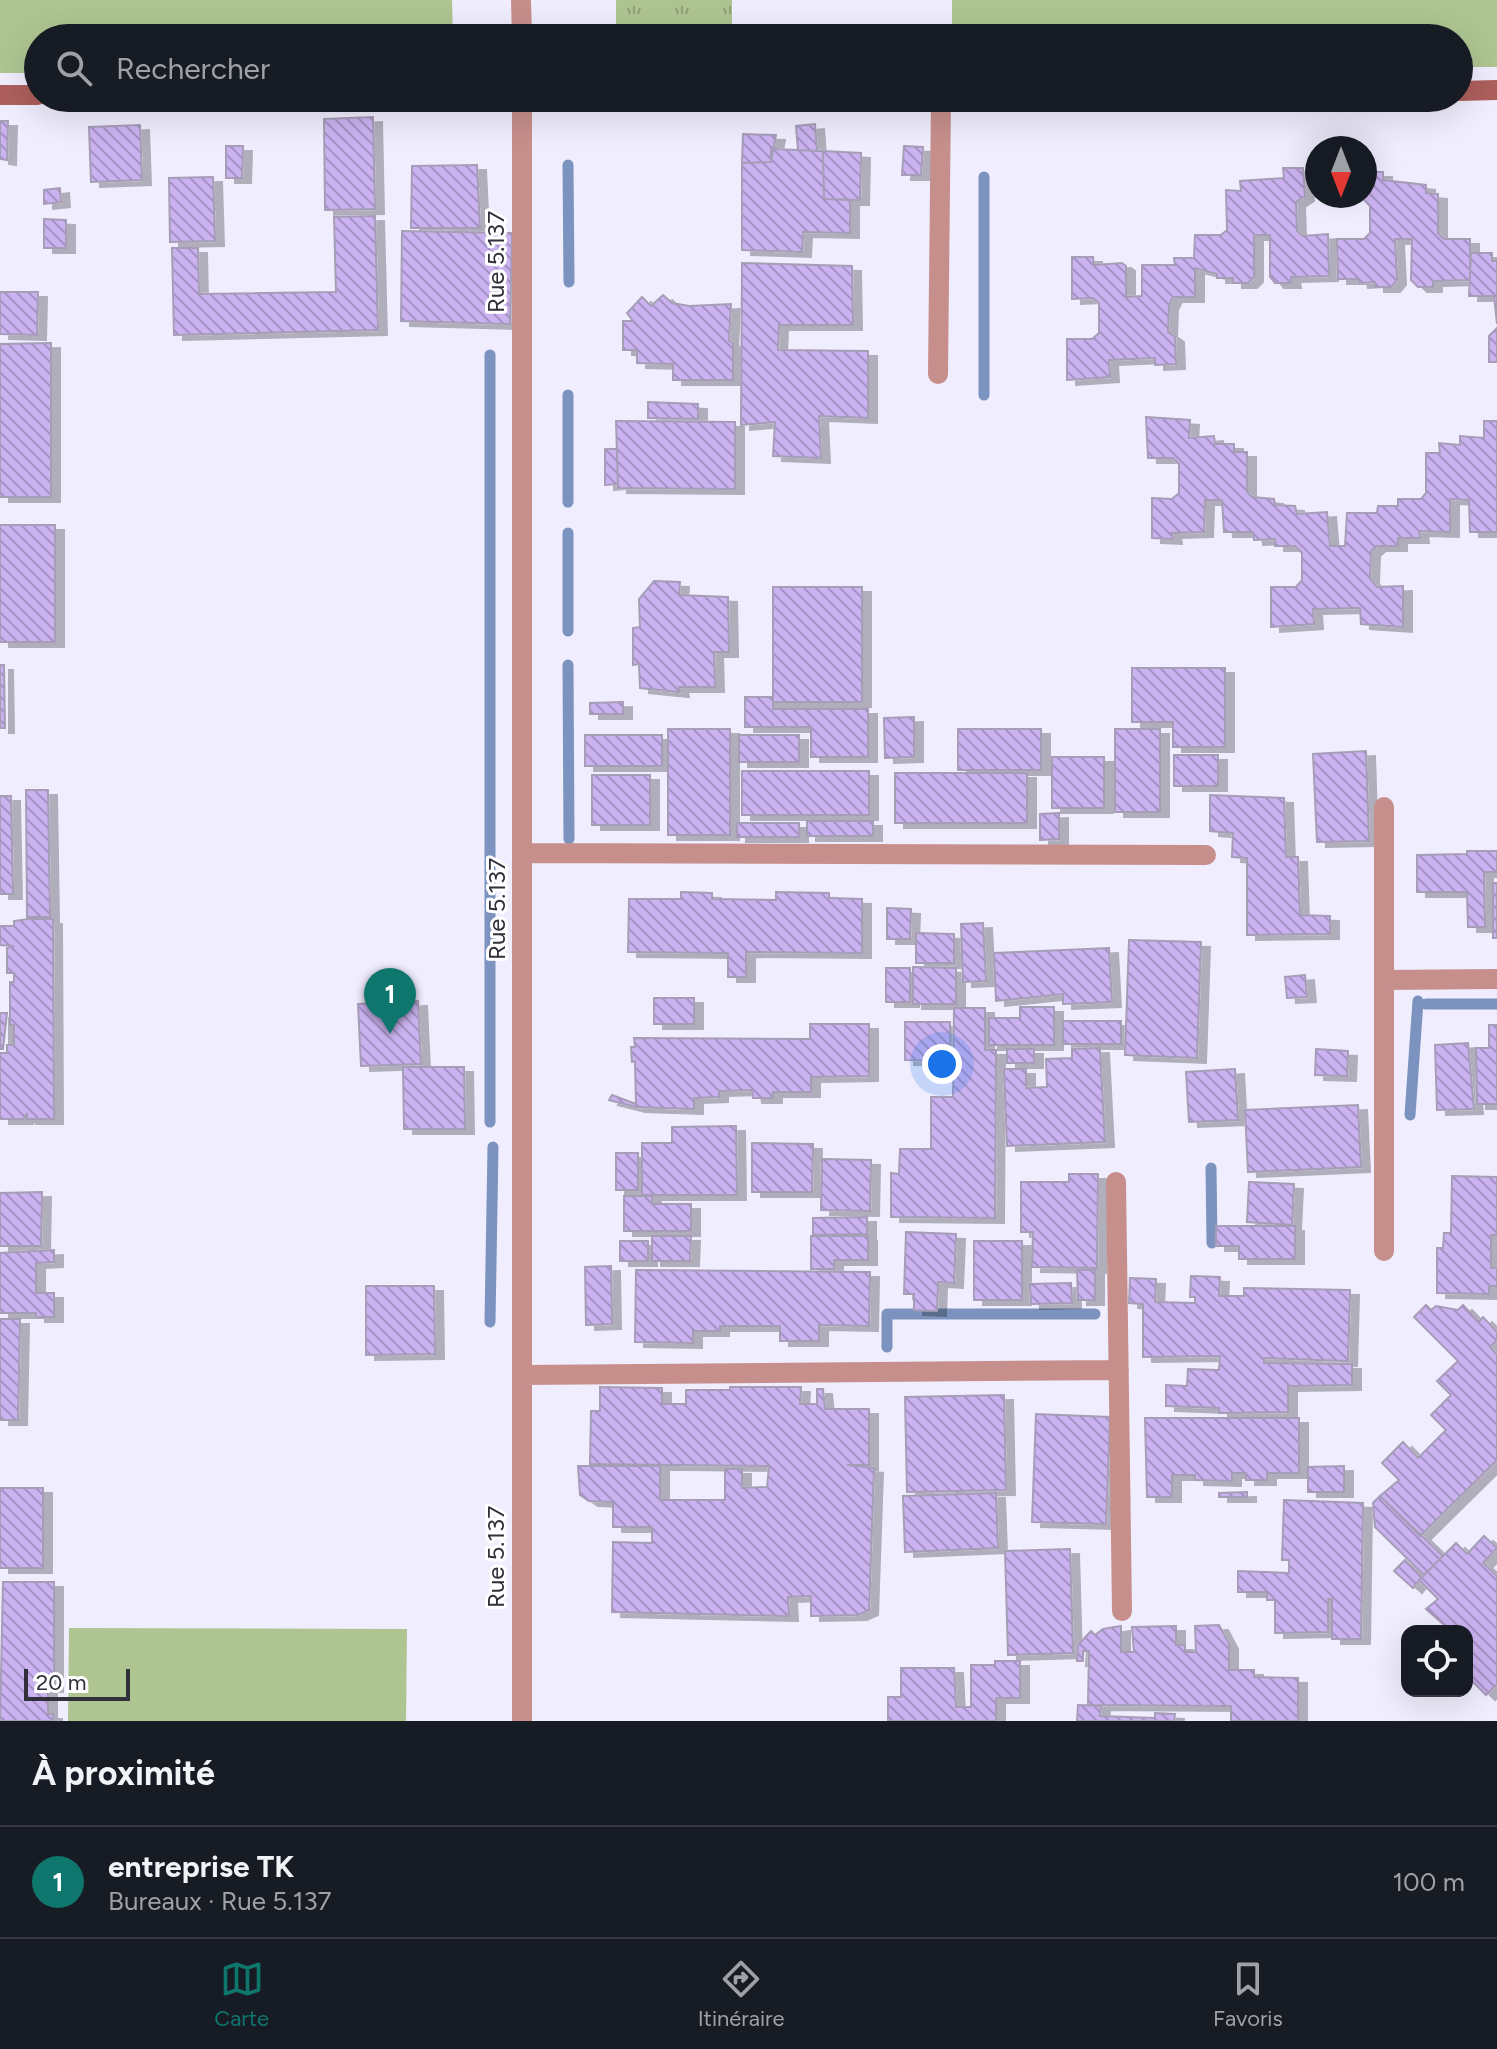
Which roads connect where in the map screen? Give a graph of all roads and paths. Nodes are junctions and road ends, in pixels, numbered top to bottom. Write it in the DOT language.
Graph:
graph roads {
  1 [pos="521,0"];
  2 [pos="522,24"];
  3 [pos="1497,90"];
  4 [pos="1473,91"];
  5 [pos="0,95"];
  6 [pos="24,95"];
  7 [pos="522,112"];
  8 [pos="941,112"];
  9 [pos="938,374"];
  10 [pos="1384,807"];
  11 [pos="523,853"];
  12 [pos="1206,855"];
  13 [pos="1497,979"];
  14 [pos="1384,980"];
  15 [pos="1116,1182"];
  16 [pos="1384,1251"];
  17 [pos="1119,1370"];
  18 [pos="522,1375"];
  19 [pos="1122,1611"];
  20 [pos="522,1721"];
  1 -- 2 [label="street"];
  3 -- 4 [label="main road"];
  5 -- 6 [label="main road"];
  7 -- 11 [label="street, Rue 5.137"];
  8 -- 9 [label="street"];
  10 -- 14 [label="street"];
  11 -- 12 [label="street"];
  11 -- 18 [label="street, Rue 5.137"];
  13 -- 14 [label="street"];
  14 -- 16 [label="street"];
  15 -- 17 [label="street"];
  17 -- 18 [label="street"];
  17 -- 19 [label="street"];
  18 -- 20 [label="street, Rue 5.137"];
}
